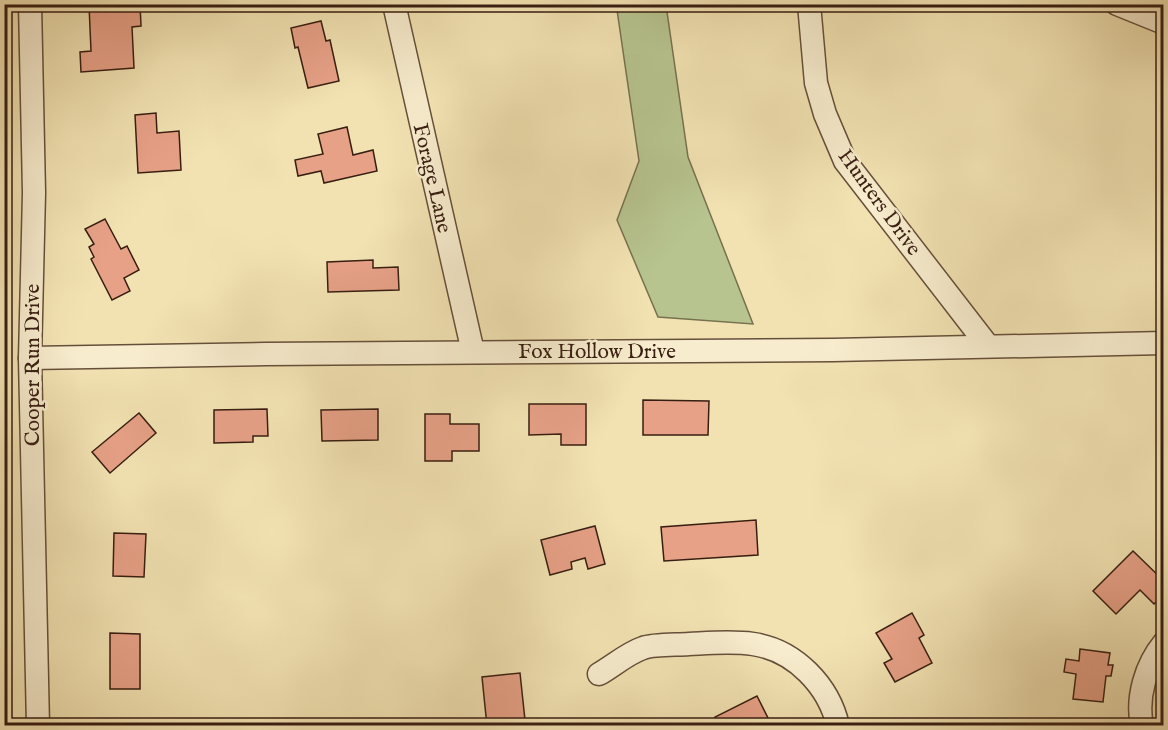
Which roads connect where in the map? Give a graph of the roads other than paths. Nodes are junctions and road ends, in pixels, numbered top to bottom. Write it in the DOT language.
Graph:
graph roads {
  1 [pos="30,4"];
  2 [pos="394,4"];
  3 [pos="809,4"];
  4 [pos="1117,4"];
  5 [pos="1164,22"];
  6 [pos="1164,343"];
  7 [pos="988,346"];
  8 [pos="473,352"];
  9 [pos="30,358"];
  10 [pos="1164,643"];
  11 [pos="599,674"];
  12 [pos="38,726"];
  13 [pos="838,726"];
  14 [pos="1142,726"];
  1 -- 9 [label="street, Cooper Run Drive"];
  2 -- 8 [label="street, Forage Lane"];
  3 -- 7 [label="street, Hunters Drive"];
  4 -- 5 [label="street"];
  6 -- 7 [label="street, Fox Hollow Drive"];
  7 -- 8 [label="street, Fox Hollow Drive"];
  8 -- 9 [label="street, Fox Hollow Drive"];
  9 -- 12 [label="street, Cooper Run Drive"];
  10 -- 14 [label="street"];
  11 -- 13 [label="street"];
}
